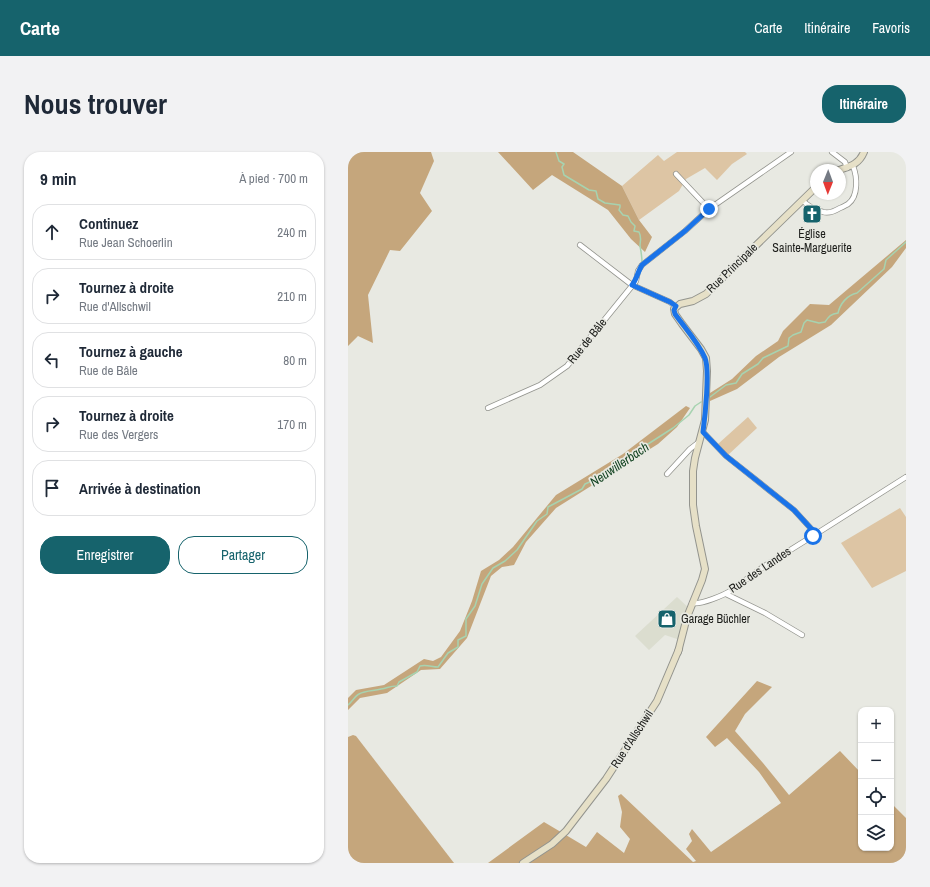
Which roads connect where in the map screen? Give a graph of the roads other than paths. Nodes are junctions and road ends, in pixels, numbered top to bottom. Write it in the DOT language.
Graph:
graph roads {
  1 [pos="791,152"];
  2 [pos="832,152"];
  3 [pos="864,152"];
  4 [pos="850,167"];
  5 [pos="846,168"];
  6 [pos="676,174"];
  7 [pos="810,193"];
  8 [pos="802,200"];
  9 [pos="709,209"];
  10 [pos="580,245"];
  11 [pos="632,285"];
  12 [pos="676,306"];
  13 [pos="488,408"];
  14 [pos="703,432"];
  15 [pos="699,442"];
  16 [pos="667,474"];
  17 [pos="906,477"];
  18 [pos="816,534"];
  19 [pos="726,594"];
  20 [pos="692,603"];
  21 [pos="802,635"];
  22 [pos="523,863"];
  1 -- 9 [label="street, Rue de Bâle"];
  2 -- 4 [label="street"];
  3 -- 4 [label="street"];
  4 -- 5 [label="street"];
  4 -- 8 [label="street"];
  6 -- 9 [label="street"];
  7 -- 8 [label="street, Rue Principale"];
  8 -- 12 [label="street, Rue Principale"];
  9 -- 11 [label="street, Rue de Bâle"];
  10 -- 11 [label="street"];
  11 -- 12 [label="street"];
  11 -- 13 [label="street, Rue de Bâle"];
  12 -- 14 [label="street, Rue d'Allschwil"];
  14 -- 15 [label="street, Rue d'Allschwil"];
  14 -- 18 [label="street"];
  15 -- 16 [label="street"];
  15 -- 20 [label="street, Rue d'Allschwil"];
  17 -- 18 [label="street, Rue des Landes"];
  18 -- 19 [label="street, Rue des Landes"];
  19 -- 20 [label="street, Rue des Landes"];
  19 -- 21 [label="street"];
  20 -- 22 [label="street, Rue d'Allschwil"];
}
